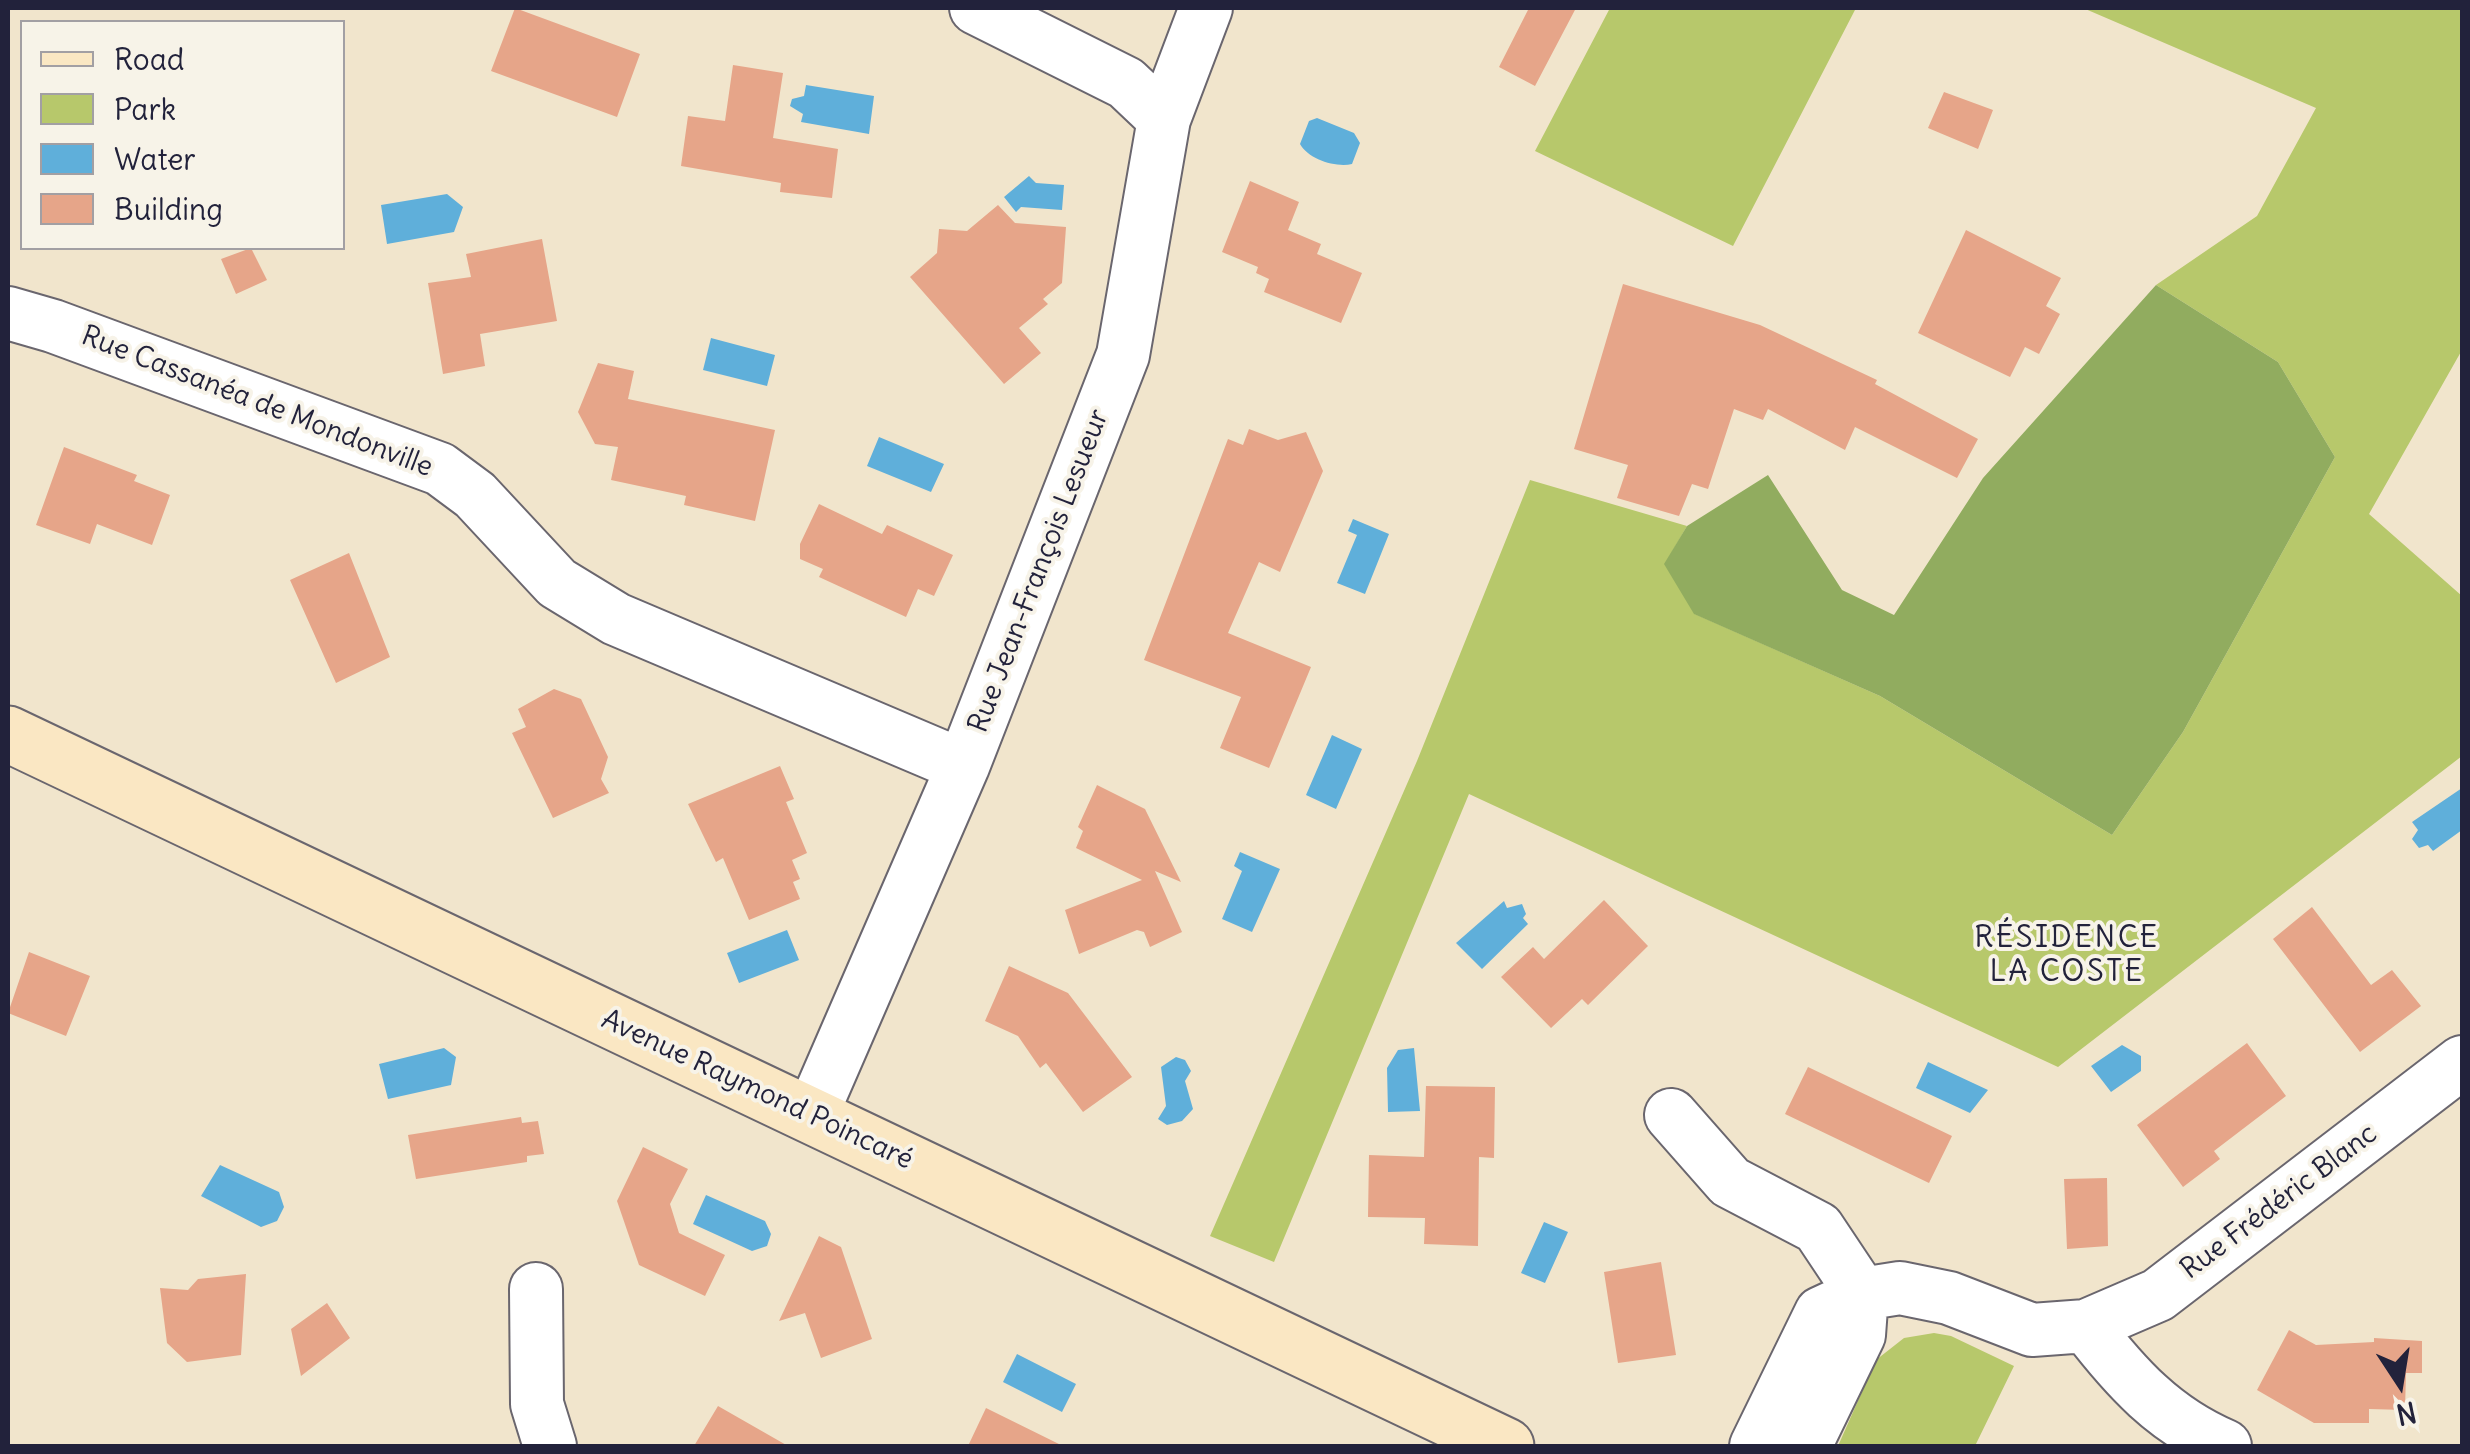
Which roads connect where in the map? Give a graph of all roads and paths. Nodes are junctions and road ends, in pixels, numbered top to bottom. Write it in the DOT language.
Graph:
graph roads {
  1 [pos="976,8"];
  2 [pos="1206,8"];
  3 [pos="1164,119"];
  4 [pos="8,313"];
  5 [pos="8,734"];
  6 [pos="963,766"];
  7 [pos="2462,1062"];
  8 [pos="1671,1115"];
  9 [pos="811,1116"];
  10 [pos="536,1289"];
  11 [pos="1862,1294"];
  12 [pos="2086,1326"];
  13 [pos="550,1446"];
  14 [pos="1506,1446"];
  15 [pos="1756,1446"];
  16 [pos="1805,1446"];
  17 [pos="2225,1446"];
  1 -- 3 [label="street"];
  2 -- 3 [label="street, Rue Jean-François Lesueur"];
  3 -- 6 [label="street, Rue Jean-François Lesueur"];
  4 -- 6 [label="street, Rue Cassanéa de Mondonville"];
  5 -- 9 [label="main road, Avenue Raymond Poincaré"];
  6 -- 9 [label="street, Rue Jean-François Lesueur"];
  7 -- 12 [label="street, Rue Frédéric Blanc"];
  8 -- 11 [label="street"];
  9 -- 14 [label="main road, Avenue Raymond Poincaré"];
  10 -- 13 [label="street"];
  11 -- 12 [label="street, Rue Frédéric Blanc"];
  11 -- 15 [label="street, Rue Frédéric Blanc"];
  11 -- 16 [label="street"];
  12 -- 17 [label="street"];
}
